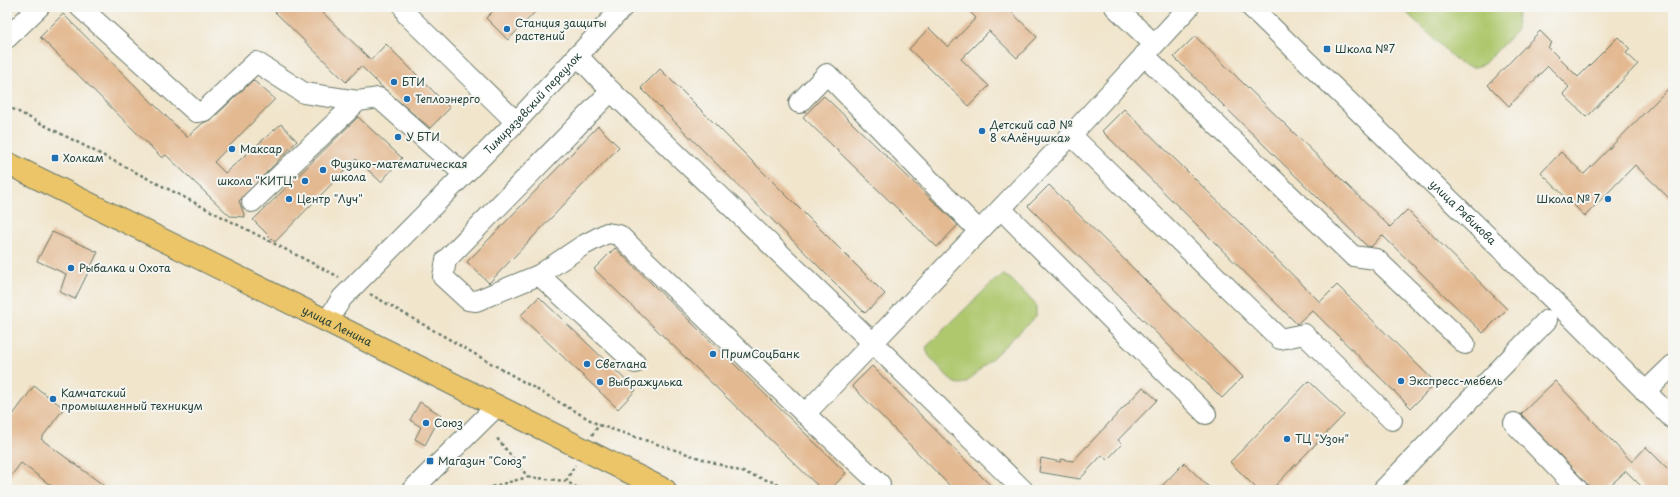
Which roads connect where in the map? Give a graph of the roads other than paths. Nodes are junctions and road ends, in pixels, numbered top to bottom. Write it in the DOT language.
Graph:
graph roads {
  1 [pos="39,7"];
  2 [pos="80,7"];
  3 [pos="404,7"];
  4 [pos="624,7"];
  5 [pos="1115,7"];
  6 [pos="1189,7"];
  7 [pos="1251,7"];
  8 [pos="10,29"];
  9 [pos="1149,49"];
  10 [pos="577,55"];
  11 [pos="611,91"];
  12 [pos="358,101"];
  13 [pos="799,103"];
  14 [pos="516,122"];
  15 [pos="1071,135"];
  16 [pos="7,163"];
  17 [pos="464,174"];
  18 [pos="252,202"];
  19 [pos="1001,209"];
  20 [pos="979,231"];
  21 [pos="539,275"];
  22 [pos="1547,320"];
  23 [pos="327,321"];
  24 [pos="872,342"];
  25 [pos="1465,344"];
  26 [pos="635,364"];
  27 [pos="1673,366"];
  28 [pos="1645,392"];
  29 [pos="497,406"];
  30 [pos="805,414"];
  31 [pos="1206,414"];
  32 [pos="1673,419"];
  33 [pos="1392,420"];
  34 [pos="1514,422"];
  35 [pos="880,484"];
  36 [pos="412,490"];
  37 [pos="665,490"];
  38 [pos="1023,490"];
  39 [pos="1383,490"];
  40 [pos="1578,490"];
  1 -- 8 [label="street"];
  2 -- 12 [label="street"];
  3 -- 14 [label="street"];
  4 -- 10 [label="street, Тимирязевский переулок"];
  5 -- 9 [label="street"];
  6 -- 9 [label="street"];
  7 -- 28 [label="street, улица Рябикова"];
  9 -- 15 [label="street"];
  9 -- 25 [label="street"];
  10 -- 11 [label="street"];
  10 -- 14 [label="street, Тимирязевский переулок"];
  11 -- 21 [label="street"];
  11 -- 24 [label="street"];
  12 -- 17 [label="street"];
  12 -- 18 [label="street"];
  13 -- 20 [label="street"];
  14 -- 17 [label="street, Тимирязевский переулок"];
  15 -- 19 [label="street"];
  15 -- 33 [label="street"];
  16 -- 23 [label="main road, улица Ленина"];
  17 -- 23 [label="street, Тимирязевский переулок"];
  19 -- 20 [label="street"];
  19 -- 31 [label="street"];
  20 -- 24 [label="street"];
  21 -- 26 [label="street"];
  21 -- 30 [label="street"];
  22 -- 39 [label="street"];
  23 -- 29 [label="main road, улица Ленина"];
  24 -- 30 [label="street"];
  24 -- 38 [label="street"];
  27 -- 28 [label="street"];
  28 -- 32 [label="street, улица Рябикова"];
  29 -- 36 [label="street"];
  29 -- 37 [label="main road, улица Ленина"];
  30 -- 35 [label="street"];
  34 -- 40 [label="street"];
}
